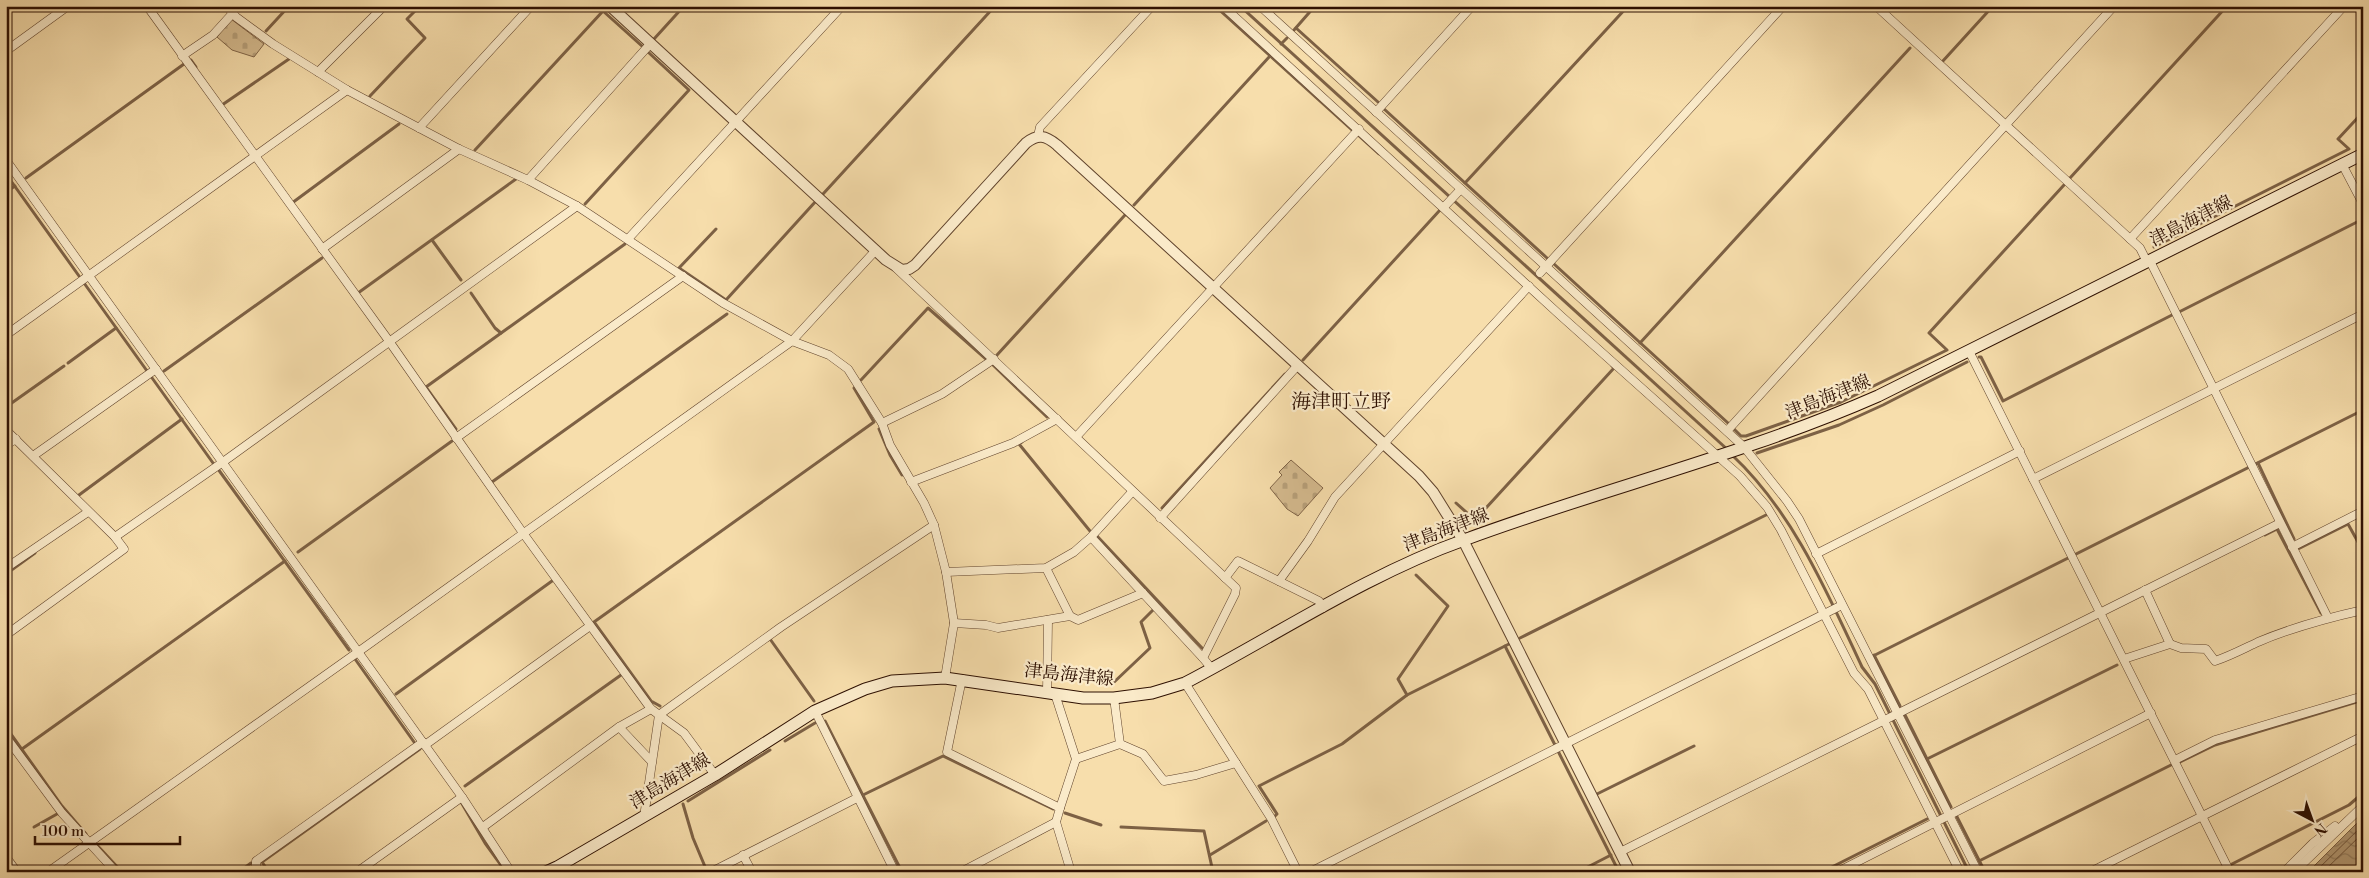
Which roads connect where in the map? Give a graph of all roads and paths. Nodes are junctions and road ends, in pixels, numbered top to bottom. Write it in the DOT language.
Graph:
graph roads {
  1 [pos="68,6"];
  2 [pos="147,6"];
  3 [pos="227,6"];
  4 [pos="378,6"];
  5 [pos="531,6"];
  6 [pos="610,6"];
  7 [pos="842,6"];
  8 [pos="1152,6"];
  9 [pos="1223,6"];
  10 [pos="1260,6"];
  11 [pos="1472,6"];
  12 [pos="1782,6"];
  13 [pos="1876,6"];
  14 [pos="2114,6"];
  15 [pos="2344,6"];
  16 [pos="233,13"];
  17 [pos="651,43"];
  18 [pos="6,51"];
  19 [pos="182,56"];
  20 [pos="318,72"];
  21 [pos="347,90"];
  22 [pos="1376,112"];
  23 [pos="736,121"];
  24 [pos="2006,125"];
  25 [pos="419,128"];
  26 [pos="1359,129"];
  27 [pos="1038,136"];
  28 [pos="459,149"];
  29 [pos="2363,154"];
  30 [pos="255,158"];
  31 [pos="6,160"];
  32 [pos="2342,164"];
  33 [pos="528,180"];
  34 [pos="1458,192"];
  35 [pos="2363,204"];
  36 [pos="577,206"];
  37 [pos="1446,206"];
  38 [pos="628,239"];
  39 [pos="2130,239"];
  40 [pos="322,248"];
  41 [pos="876,250"];
  42 [pos="2148,262"];
  43 [pos="1546,266"];
  44 [pos="895,267"];
  45 [pos="1540,273"];
  46 [pos="89,276"];
  47 [pos="683,276"];
  48 [pos="1529,286"];
  49 [pos="1213,288"];
  50 [pos="2363,314"];
  51 [pos="6,335"];
  52 [pos="792,340"];
  53 [pos="390,341"];
  54 [pos="1969,351"];
  55 [pos="994,359"];
  56 [pos="1298,365"];
  57 [pos="155,370"];
  58 [pos="2214,389"];
  59 [pos="1057,419"];
  60 [pos="882,423"];
  61 [pos="6,430"];
  62 [pos="1726,431"];
  63 [pos="1076,437"];
  64 [pos="456,438"];
  65 [pos="16,439"];
  66 [pos="1384,444"];
  67 [pos="6,445"];
  68 [pos="1744,447"];
  69 [pos="2020,451"];
  70 [pos="1720,455"];
  71 [pos="32,456"];
  72 [pos="223,462"];
  73 [pos="2034,479"];
  74 [pos="911,482"];
  75 [pos="1132,492"];
  76 [pos="2363,510"];
  77 [pos="88,512"];
  78 [pos="1160,518"];
  79 [pos="2280,523"];
  80 [pos="934,525"];
  81 [pos="523,533"];
  82 [pos="115,537"];
  83 [pos="1091,537"];
  84 [pos="1464,540"];
  85 [pos="2292,547"];
  86 [pos="1816,554"];
  87 [pos="6,568"];
  88 [pos="1046,568"];
  89 [pos="946,572"];
  90 [pos="1225,578"];
  91 [pos="1279,581"];
  92 [pos="2145,590"];
  93 [pos="1143,593"];
  94 [pos="1840,606"];
  95 [pos="1323,608"];
  96 [pos="2363,610"];
  97 [pos="2101,612"];
  98 [pos="1825,613"];
  99 [pos="1070,616"];
  100 [pos="2328,618"];
  101 [pos="1048,620"];
  102 [pos="954,623"];
  103 [pos="590,626"];
  104 [pos="6,635"];
  105 [pos="2170,644"];
  106 [pos="358,652"];
  107 [pos="1203,658"];
  108 [pos="2124,659"];
  109 [pos="1212,669"];
  110 [pos="945,678"];
  111 [pos="962,679"];
  112 [pos="1186,683"];
  113 [pos="1051,694"];
  114 [pos="2363,696"];
  115 [pos="1114,698"];
  116 [pos="651,709"];
  117 [pos="815,711"];
  118 [pos="2151,713"];
  119 [pos="1896,714"];
  120 [pos="659,715"];
  121 [pos="1885,720"];
  122 [pos="619,727"];
  123 [pos="2363,736"];
  124 [pos="6,737"];
  125 [pos="424,744"];
  126 [pos="1120,744"];
  127 [pos="1566,744"];
  128 [pos="1076,759"];
  129 [pos="2175,760"];
  130 [pos="652,762"];
  131 [pos="1236,763"];
  132 [pos="715,775"];
  133 [pos="462,796"];
  134 [pos="858,798"];
  135 [pos="2363,806"];
  136 [pos="1060,808"];
  137 [pos="1948,815"];
  138 [pos="2202,816"];
  139 [pos="644,817"];
  140 [pos="1056,822"];
  141 [pos="1936,822"];
  142 [pos="2341,824"];
  143 [pos="483,827"];
  144 [pos="88,844"];
  145 [pos="1620,852"];
  146 [pos="744,855"];
  147 [pos="6,857"];
  148 [pos="257,871"];
  149 [pos="17,872"];
  150 [pos="48,872"];
  151 [pos="116,872"];
  152 [pos="356,872"];
  153 [pos="511,872"];
  154 [pos="546,872"];
  155 [pos="711,872"];
  156 [pos="752,872"];
  157 [pos="895,872"];
  158 [pos="961,872"];
  159 [pos="1070,872"];
  160 [pos="1298,872"];
  161 [pos="1310,872"];
  162 [pos="1630,872"];
  163 [pos="1837,872"];
  164 [pos="1960,872"];
  165 [pos="1978,872"];
  166 [pos="2090,872"];
  167 [pos="2230,872"];
  168 [pos="2284,872"];
  169 [pos="2294,872"];
  1 -- 18 [label="street"];
  2 -- 19 [label="street"];
  3 -- 16 [label="street"];
  4 -- 20 [label="street"];
  5 -- 25 [label="street"];
  6 -- 17 [label="street"];
  7 -- 23 [label="street"];
  8 -- 27 [label="street"];
  9 -- 26 [label="street"];
  10 -- 22 [label="street"];
  11 -- 22 [label="street"];
  12 -- 43 [label="street"];
  13 -- 24 [label="street"];
  14 -- 24 [label="street"];
  15 -- 39 [label="street"];
  16 -- 19 [label="street"];
  16 -- 20 [label="street"];
  17 -- 23 [label="street"];
  17 -- 33 [label="street"];
  19 -- 30 [label="street"];
  20 -- 21 [label="street"];
  21 -- 25 [label="street"];
  21 -- 30 [label="street"];
  22 -- 34 [label="street"];
  23 -- 38 [label="street"];
  23 -- 41 [label="street"];
  24 -- 39 [label="street"];
  24 -- 62 [label="street"];
  25 -- 28 [label="street"];
  26 -- 37 [label="street"];
  26 -- 49 [label="street"];
  27 -- 44 [label="street"];
  27 -- 49 [label="street"];
  28 -- 33 [label="street"];
  28 -- 40 [label="street"];
  29 -- 32 [label="main road, 津島海津線"];
  30 -- 40 [label="street"];
  30 -- 46 [label="street"];
  31 -- 46 [label="street"];
  32 -- 35 [label="street"];
  32 -- 42 [label="main road, 津島海津線"];
  33 -- 36 [label="street"];
  34 -- 37 [label="street"];
  34 -- 43 [label="street"];
  36 -- 38 [label="street"];
  36 -- 53 [label="street"];
  37 -- 48 [label="street"];
  38 -- 47 [label="street"];
  39 -- 42 [label="street"];
  40 -- 53 [label="street"];
  41 -- 44 [label="street"];
  41 -- 52 [label="street"];
  42 -- 54 [label="main road, 津島海津線"];
  42 -- 58 [label="street"];
  43 -- 45 [label="street"];
  43 -- 62 [label="street"];
  44 -- 55 [label="street"];
  46 -- 51 [label="street"];
  46 -- 57 [label="street"];
  47 -- 52 [label="street"];
  47 -- 64 [label="street"];
  48 -- 66 [label="street"];
  48 -- 70 [label="street"];
  49 -- 56 [label="street"];
  49 -- 63 [label="street"];
  50 -- 58 [label="street"];
  52 -- 60 [label="street"];
  52 -- 81 [label="street"];
  53 -- 64 [label="street"];
  53 -- 72 [label="street"];
  54 -- 68 [label="main road, 津島海津線"];
  54 -- 69 [label="street"];
  55 -- 59 [label="street"];
  55 -- 60 [label="street"];
  56 -- 66 [label="street"];
  56 -- 78 [label="street"];
  57 -- 71 [label="street"];
  57 -- 72 [label="street"];
  58 -- 73 [label="street"];
  58 -- 79 [label="street"];
  59 -- 63 [label="street"];
  59 -- 74 [label="street"];
  60 -- 74 [label="street"];
  61 -- 65 [label="street"];
  62 -- 68 [label="street"];
  63 -- 75 [label="street"];
  64 -- 81 [label="street"];
  65 -- 67 [label="street"];
  65 -- 71 [label="street"];
  66 -- 84 [label="street"];
  66 -- 91 [label="street"];
  68 -- 70 [label="main road, 津島海津線"];
  68 -- 86 [label="street"];
  69 -- 73 [label="street"];
  69 -- 86 [label="street"];
  70 -- 84 [label="main road, 津島海津線"];
  70 -- 98 [label="street"];
  71 -- 77 [label="street"];
  72 -- 82 [label="street"];
  72 -- 106 [label="street"];
  73 -- 97 [label="street"];
  74 -- 80 [label="street"];
  75 -- 78 [label="street"];
  75 -- 83 [label="street"];
  76 -- 85 [label="street"];
  77 -- 82 [label="street"];
  77 -- 87 [label="street"];
  78 -- 90 [label="street"];
  79 -- 85 [label="street"];
  79 -- 92 [label="street"];
  80 -- 89 [label="street"];
  80 -- 120 [label="street"];
  81 -- 103 [label="street"];
  81 -- 106 [label="street"];
  82 -- 104 [label="street"];
  83 -- 88 [label="street"];
  83 -- 93 [label="street"];
  84 -- 95 [label="main road, 津島海津線"];
  84 -- 127 [label="street"];
  85 -- 100 [label="street"];
  86 -- 94 [label="street"];
  88 -- 89 [label="street"];
  88 -- 99 [label="street"];
  89 -- 102 [label="street"];
  90 -- 91 [label="street"];
  90 -- 107 [label="street"];
  91 -- 95 [label="street"];
  92 -- 97 [label="street"];
  92 -- 105 [label="street"];
  93 -- 99 [label="street"];
  93 -- 107 [label="street"];
  94 -- 98 [label="street"];
  94 -- 119 [label="street"];
  95 -- 109 [label="main road, 津島海津線"];
  96 -- 100 [label="street"];
  97 -- 108 [label="street"];
  97 -- 119 [label="street"];
  98 -- 121 [label="street"];
  98 -- 127 [label="street"];
  99 -- 101 [label="street"];
  100 -- 105 [label="street"];
  101 -- 102 [label="street"];
  101 -- 113 [label="street"];
  102 -- 110 [label="street"];
  103 -- 116 [label="street"];
  103 -- 125 [label="street"];
  105 -- 108 [label="street"];
  106 -- 125 [label="street"];
  106 -- 144 [label="street"];
  107 -- 109 [label="street"];
  108 -- 118 [label="street"];
  109 -- 112 [label="main road, 津島海津線"];
  110 -- 111 [label="main road, 津島海津線"];
  110 -- 117 [label="main road, 津島海津線"];
  111 -- 113 [label="main road, 津島海津線"];
  111 -- 136 [label="street"];
  112 -- 115 [label="main road, 津島海津線"];
  112 -- 131 [label="street"];
  113 -- 115 [label="main road, 津島海津線"];
  113 -- 128 [label="street"];
  114 -- 129 [label="street"];
  115 -- 126 [label="street"];
  116 -- 120 [label="street"];
  116 -- 122 [label="street"];
  117 -- 132 [label="main road, 津島海津線"];
  117 -- 134 [label="street"];
  118 -- 129 [label="street"];
  118 -- 137 [label="street"];
  119 -- 121 [label="street"];
  119 -- 137 [label="street"];
  120 -- 130 [label="street"];
  120 -- 132 [label="street"];
  121 -- 141 [label="street"];
  121 -- 145 [label="street"];
  122 -- 130 [label="street"];
  122 -- 143 [label="street"];
  123 -- 138 [label="street"];
  124 -- 144 [label="street"];
  125 -- 133 [label="street"];
  125 -- 148 [label="street"];
  126 -- 128 [label="street"];
  126 -- 131 [label="street"];
  127 -- 145 [label="street"];
  127 -- 161 [label="street"];
  128 -- 136 [label="street"];
  129 -- 138 [label="street"];
  130 -- 139 [label="street"];
  131 -- 160 [label="street"];
  132 -- 139 [label="main road, 津島海津線"];
  133 -- 143 [label="street"];
  133 -- 152 [label="street"];
  134 -- 146 [label="street"];
  134 -- 157 [label="street"];
  135 -- 142 [label="street"];
  136 -- 140 [label="street"];
  137 -- 141 [label="street"];
  137 -- 165 [label="street"];
  138 -- 166 [label="street"];
  138 -- 167 [label="street"];
  139 -- 154 [label="main road, 津島海津線"];
  140 -- 158 [label="street"];
  140 -- 159 [label="street"];
  141 -- 163 [label="street"];
  141 -- 164 [label="street"];
  142 -- 168 [label="street"];
  142 -- 169 [label="street"];
  143 -- 153 [label="street"];
  144 -- 150 [label="street"];
  144 -- 151 [label="street"];
  145 -- 162 [label="street"];
  146 -- 155 [label="street"];
  146 -- 156 [label="street"];
  147 -- 149 [label="street"];
}
